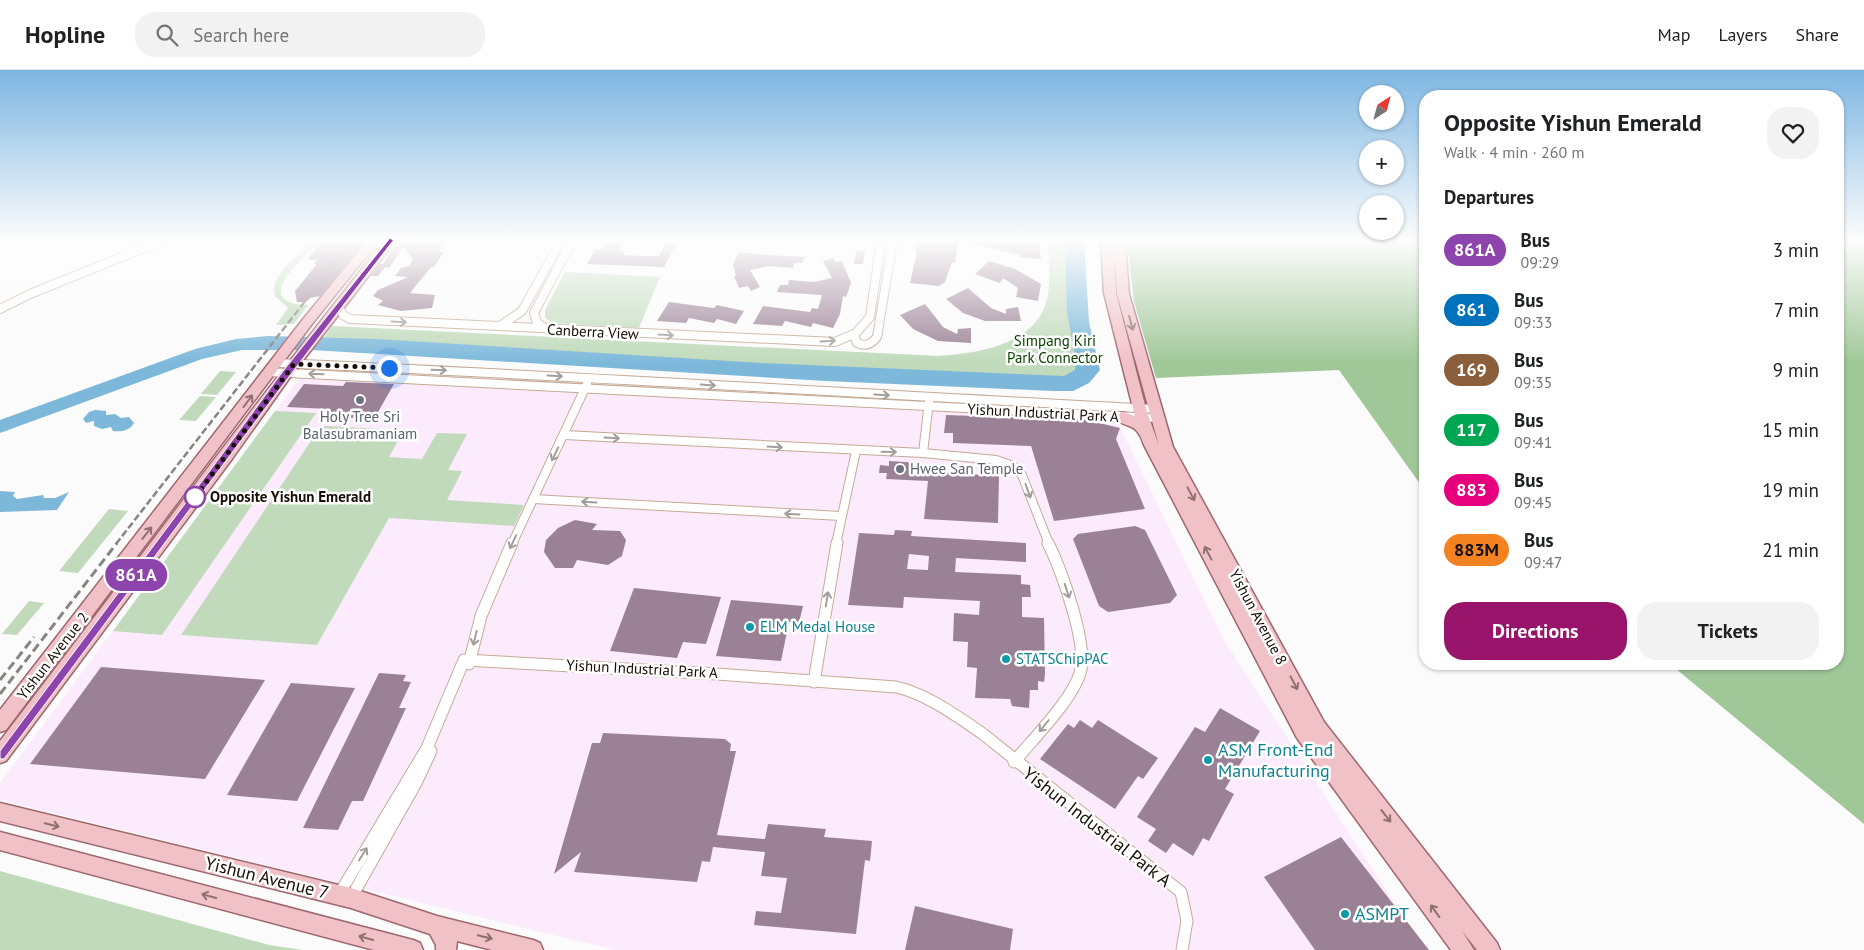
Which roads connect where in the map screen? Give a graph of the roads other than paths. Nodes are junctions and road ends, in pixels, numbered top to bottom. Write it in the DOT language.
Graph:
graph roads {
  1 [pos="47,282"];
  2 [pos="59,282"];
  3 [pos="339,282"];
  4 [pos="358,282"];
  5 [pos="538,282"];
  6 [pos="550,282"];
  7 [pos="875,282"];
  8 [pos="886,282"];
  9 [pos="1109,282"];
  10 [pos="1122,282"];
  11 [pos="0,304"];
  12 [pos="339,306"];
  13 [pos="0,309"];
  14 [pos="500,326"];
  15 [pos="549,330"];
  16 [pos="854,335"];
  17 [pos="283,365"];
  18 [pos="590,378"];
  19 [pos="585,387"];
  20 [pos="929,402"];
  21 [pos="1121,412"];
  22 [pos="1146,413"];
  23 [pos="564,435"];
  24 [pos="856,451"];
  25 [pos="923,453"];
  26 [pos="533,499"];
  27 [pos="841,516"];
  28 [pos="467,660"];
  29 [pos="814,682"];
  30 [pos="0,724"];
  31 [pos="0,755"];
  32 [pos="1014,762"];
  33 [pos="2,811"];
  34 [pos="0,841"];
  35 [pos="344,897"];
  36 [pos="437,926"];
  37 [pos="413,950"];
  38 [pos="446,950"];
  39 [pos="533,950"];
  40 [pos="1182,950"];
  41 [pos="1464,950"];
  42 [pos="1490,950"];
  1 -- 11 [label="street"];
  2 -- 13 [label="street"];
  3 -- 17 [label="main road"];
  4 -- 12 [label="main road"];
  5 -- 14 [label="street"];
  6 -- 15 [label="street"];
  7 -- 16 [label="street"];
  8 -- 16 [label="street"];
  9 -- 22 [label="main road, Yishun Avenue 8"];
  10 -- 22 [label="main road, Yishun Avenue 8, one-way"];
  12 -- 14 [label="street, Canberra View, one-way"];
  12 -- 17 [label="main road"];
  14 -- 15 [label="street, Canberra View"];
  15 -- 16 [label="street, Canberra View, one-way"];
  17 -- 18 [label="street, Yishun Industrial Park A, one-way"];
  19 -- 17 [label="street, Yishun Industrial Park A, one-way"];
  30 -- 17 [label="main road, Yishun Avenue 2, one-way"];
  17 -- 31 [label="main road, Yishun Avenue 2"];
  18 -- 19 [label="street"];
  18 -- 20 [label="street, Yishun Industrial Park A, one-way"];
  19 -- 20 [label="street, Yishun Industrial Park A"];
  19 -- 23 [label="street"];
  20 -- 21 [label="street, Yishun Industrial Park A"];
  20 -- 25 [label="street"];
  21 -- 22 [label="main road"];
  21 -- 22 [label="main road"];
  41 -- 22 [label="main road, Yishun Avenue 8, one-way"];
  22 -- 42 [label="main road, Yishun Avenue 8, one-way"];
  23 -- 24 [label="street, Yishun Industrial Park A, one-way"];
  23 -- 26 [label="street, one-way"];
  24 -- 25 [label="street, Yishun Industrial Park A, one-way"];
  24 -- 27 [label="street"];
  25 -- 32 [label="street, Yishun Industrial Park A, one-way"];
  27 -- 26 [label="street, one-way"];
  26 -- 28 [label="street, one-way"];
  29 -- 27 [label="street, one-way"];
  28 -- 29 [label="street, Yishun Industrial Park A"];
  28 -- 35 [label="street"];
  29 -- 32 [label="street, Yishun Industrial Park A"];
  32 -- 40 [label="street, Yishun Industrial Park A"];
  33 -- 35 [label="main road, Yishun Avenue 7, one-way"];
  37 -- 34 [label="main road, Yishun Avenue 7, one-way"];
  35 -- 36 [label="main road, Yishun Avenue 7"];
  36 -- 38 [label="main road"];
  36 -- 39 [label="main road, Yishun Avenue 7, one-way"];
}
